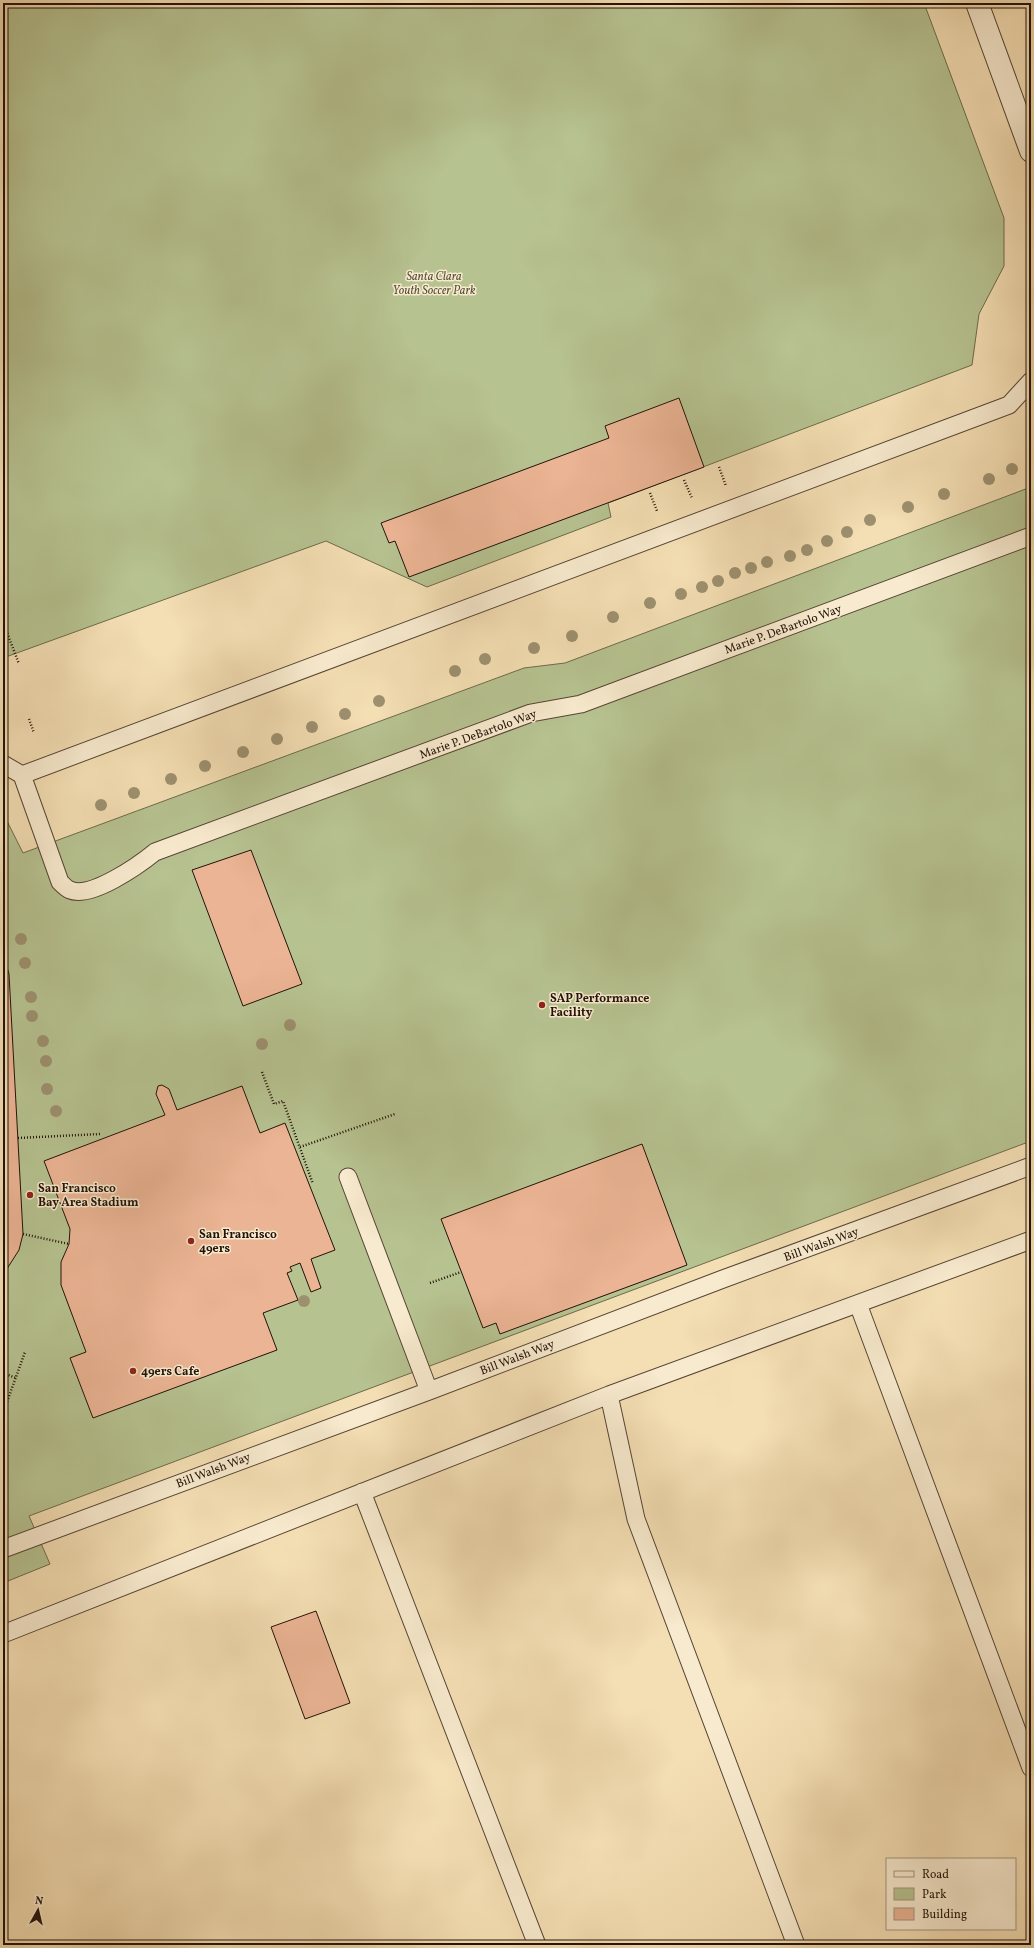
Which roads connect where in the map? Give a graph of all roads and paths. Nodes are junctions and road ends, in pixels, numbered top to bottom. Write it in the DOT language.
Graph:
graph roads {
  1 [pos="977,3"];
  2 [pos="1031,151"];
  3 [pos="1031,381"];
  4 [pos="1031,536"];
  5 [pos="3,622"];
  6 [pos="19,664"];
  7 [pos="29,719"];
  8 [pos="34,733"];
  9 [pos="3,764"];
  10 [pos="22,775"];
  11 [pos="262,1072"];
  12 [pos="395,1114"];
  13 [pos="100,1134"];
  14 [pos="18,1138"];
  15 [pos="300,1147"];
  16 [pos="1031,1166"];
  17 [pos="348,1177"];
  18 [pos="313,1184"];
  19 [pos="23,1234"];
  20 [pos="1031,1240"];
  21 [pos="69,1244"];
  22 [pos="461,1272"];
  23 [pos="430,1283"];
  24 [pos="858,1304"];
  25 [pos="25,1352"];
  26 [pos="3,1372"];
  27 [pos="16,1378"];
  28 [pos="429,1391"];
  29 [pos="609,1395"];
  30 [pos="3,1413"];
  31 [pos="362,1492"];
  32 [pos="3,1549"];
  33 [pos="3,1634"];
  34 [pos="1031,1768"];
  35 [pos="537,1945"];
  36 [pos="796,1945"];
  1 -- 2 [label="street"];
  3 -- 10 [label="lane"];
  4 -- 10 [label="lane, Marie P. DeBartolo Way"];
  5 -- 6 [label="path"];
  7 -- 8 [label="path"];
  9 -- 10 [label="lane"];
  11 -- 15 [label="path"];
  12 -- 15 [label="path"];
  13 -- 14 [label="path"];
  15 -- 18 [label="path"];
  16 -- 28 [label="lane, Bill Walsh Way"];
  17 -- 28 [label="lane"];
  19 -- 21 [label="path"];
  20 -- 24 [label="lane"];
  22 -- 23 [label="path"];
  24 -- 29 [label="lane"];
  24 -- 34 [label="lane"];
  25 -- 27 [label="path"];
  26 -- 27 [label="path"];
  27 -- 30 [label="path"];
  28 -- 32 [label="lane, Bill Walsh Way"];
  29 -- 31 [label="lane"];
  29 -- 36 [label="lane"];
  31 -- 33 [label="lane"];
  31 -- 35 [label="lane"];
}
